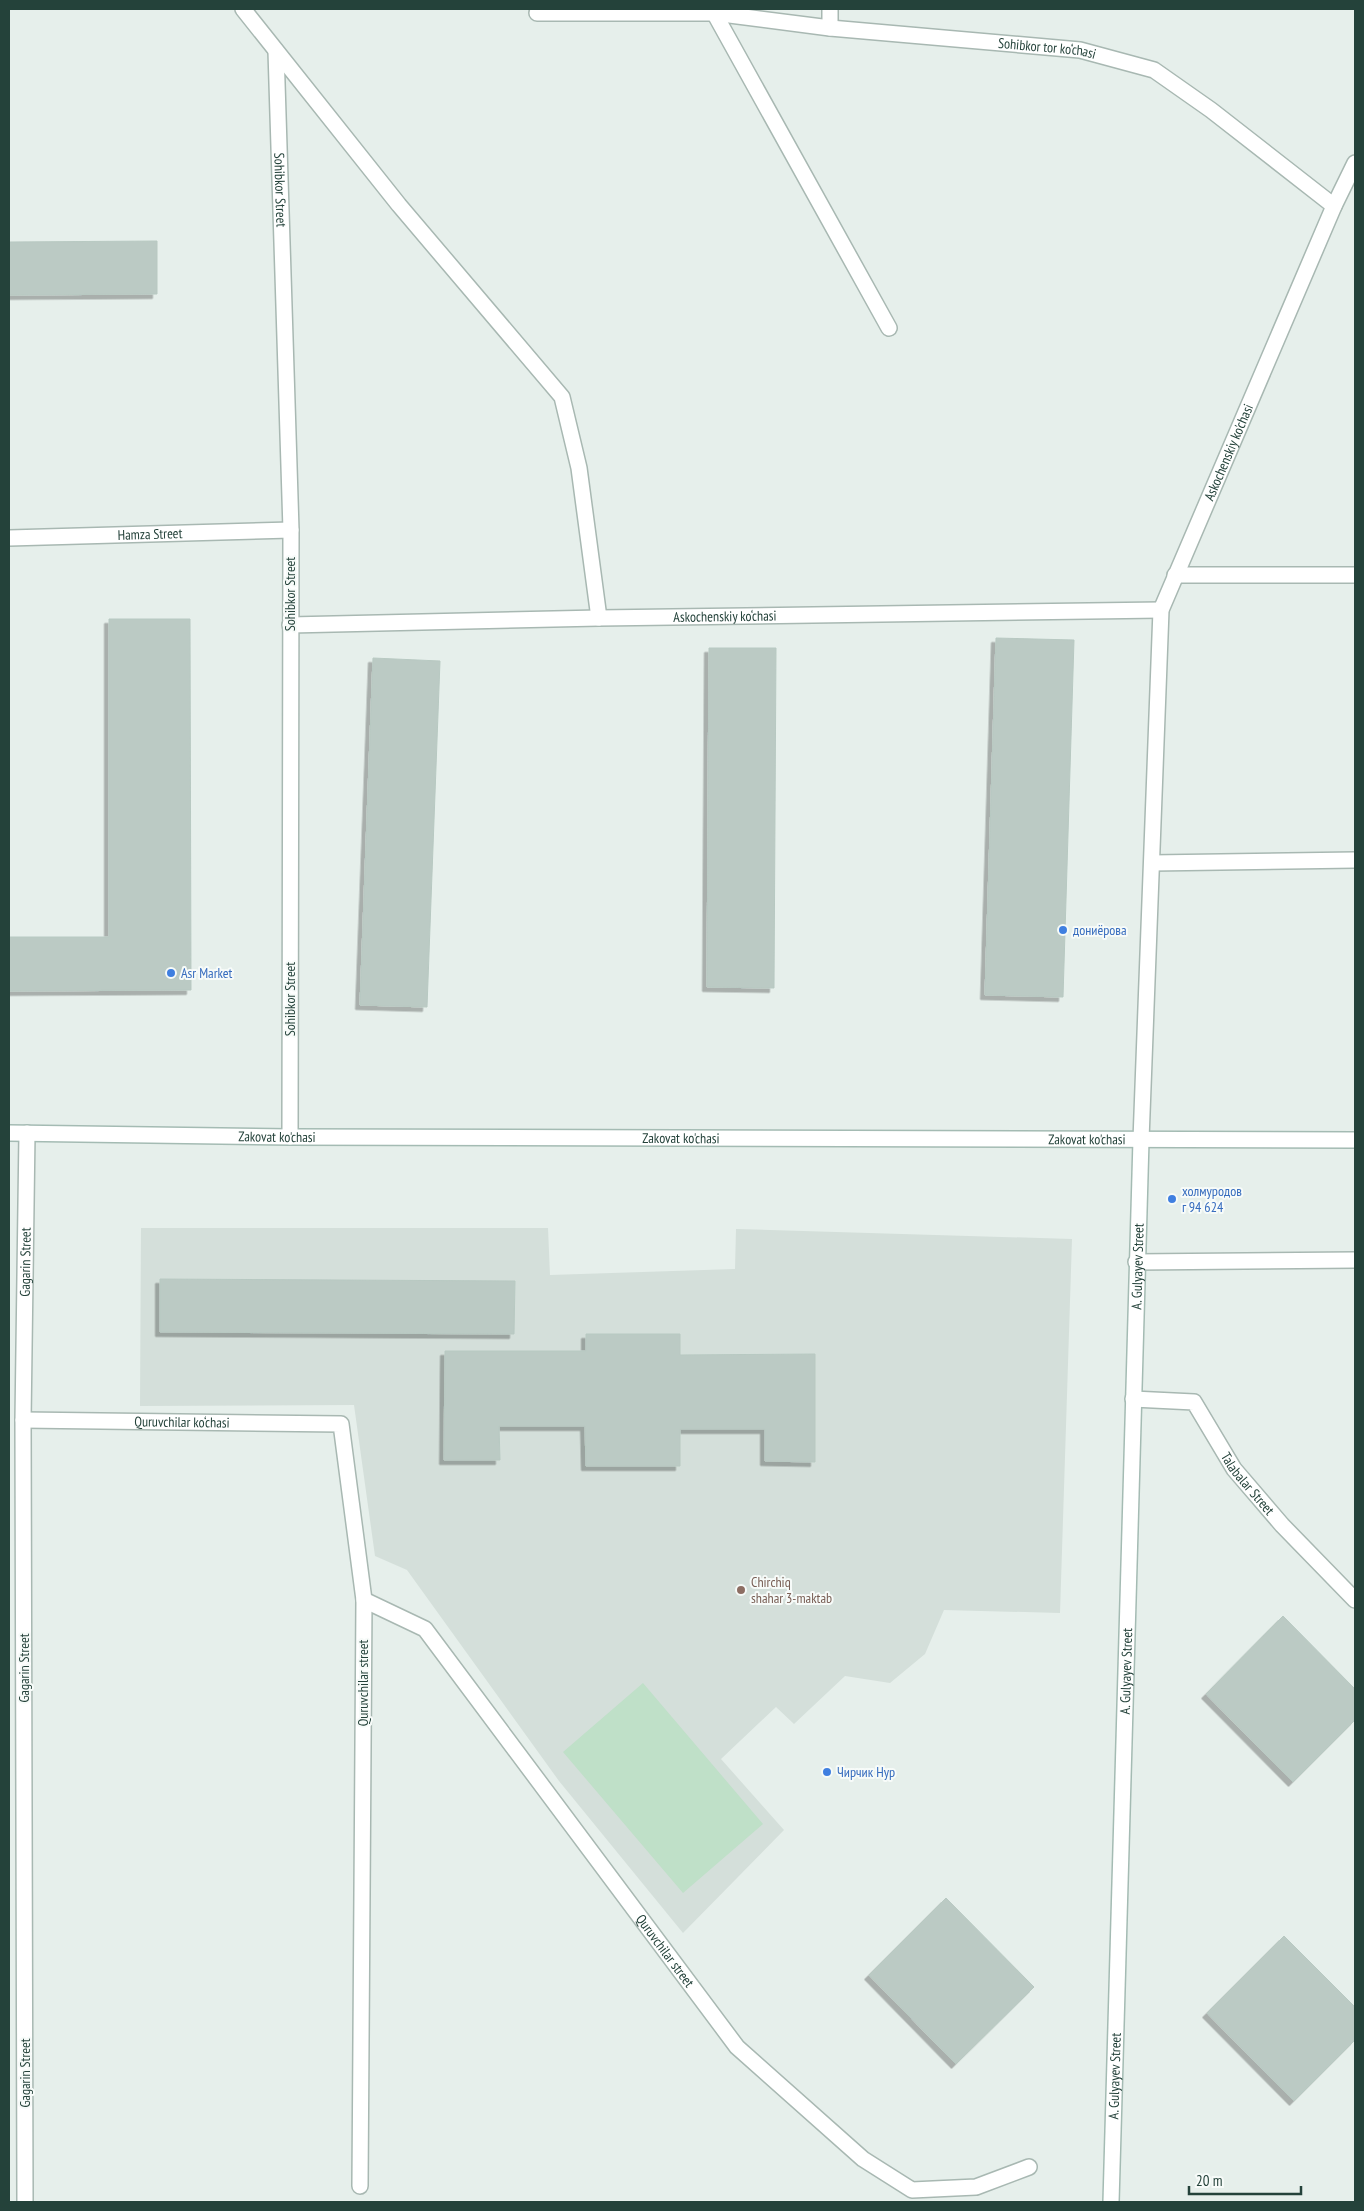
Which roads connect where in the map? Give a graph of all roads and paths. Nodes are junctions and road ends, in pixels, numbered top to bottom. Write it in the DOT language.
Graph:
graph roads {
  1 [pos="244,9"];
  2 [pos="830,9"];
  3 [pos="713,11"];
  4 [pos="537,13"];
  5 [pos="830,28"];
  6 [pos="276,52"];
  7 [pos="1355,164"];
  8 [pos="1334,206"];
  9 [pos="888,328"];
  10 [pos="291,530"];
  11 [pos="9,538"];
  12 [pos="1355,575"];
  13 [pos="1175,576"];
  14 [pos="1161,610"];
  15 [pos="599,618"];
  16 [pos="290,625"];
  17 [pos="1355,860"];
  18 [pos="1152,863"];
  19 [pos="9,1133"];
  20 [pos="27,1133"];
  21 [pos="290,1137"];
  22 [pos="1140,1140"];
  23 [pos="1355,1140"];
  24 [pos="1355,1260"];
  25 [pos="1136,1262"];
  26 [pos="1133,1399"];
  27 [pos="23,1420"];
  28 [pos="364,1600"];
  29 [pos="1355,1600"];
  30 [pos="1030,2167"];
  31 [pos="360,2186"];
  32 [pos="25,2202"];
  33 [pos="1111,2202"];
  1 -- 6 [label="street"];
  2 -- 5 [label="street"];
  3 -- 4 [label="street, Sohibkor tor ko‘chasi"];
  3 -- 5 [label="street, Sohibkor tor ko‘chasi"];
  3 -- 9 [label="street"];
  5 -- 8 [label="street, Sohibkor tor ko‘chasi"];
  6 -- 10 [label="street, Sohibkor Street"];
  6 -- 15 [label="street"];
  7 -- 8 [label="street, Askochenskiy ko'chasi"];
  8 -- 13 [label="street, Askochenskiy ko'chasi"];
  10 -- 11 [label="street, Hamza Street"];
  10 -- 16 [label="street, Sohibkor Street"];
  12 -- 13 [label="street"];
  13 -- 14 [label="street, Askochenskiy ko'chasi"];
  14 -- 15 [label="street, Askochenskiy ko‘chasi"];
  14 -- 18 [label="street, A. Gulyayev Street"];
  15 -- 16 [label="street, Askochenskiy ko‘chasi"];
  16 -- 21 [label="street, Sohibkor Street"];
  17 -- 18 [label="street"];
  18 -- 22 [label="street, A. Gulyayev Street"];
  19 -- 20 [label="street, Zakovat ko'chasi"];
  20 -- 21 [label="street, Zakovat ko'chasi"];
  20 -- 27 [label="street, Gagarin Street"];
  21 -- 22 [label="street, Zakovat ko'chasi"];
  22 -- 23 [label="street, Zakovat ko'chasi"];
  22 -- 25 [label="street, A. Gulyayev Street"];
  24 -- 25 [label="street"];
  25 -- 26 [label="street, A. Gulyayev Street"];
  26 -- 29 [label="street, Talabalar Street"];
  26 -- 33 [label="street, A. Gulyayev Street"];
  27 -- 28 [label="street, Quruvchilar street"];
  27 -- 32 [label="street, Gagarin Street"];
  28 -- 30 [label="street, Quruvchilar street"];
  28 -- 31 [label="street, Quruvchilar street"];
}
